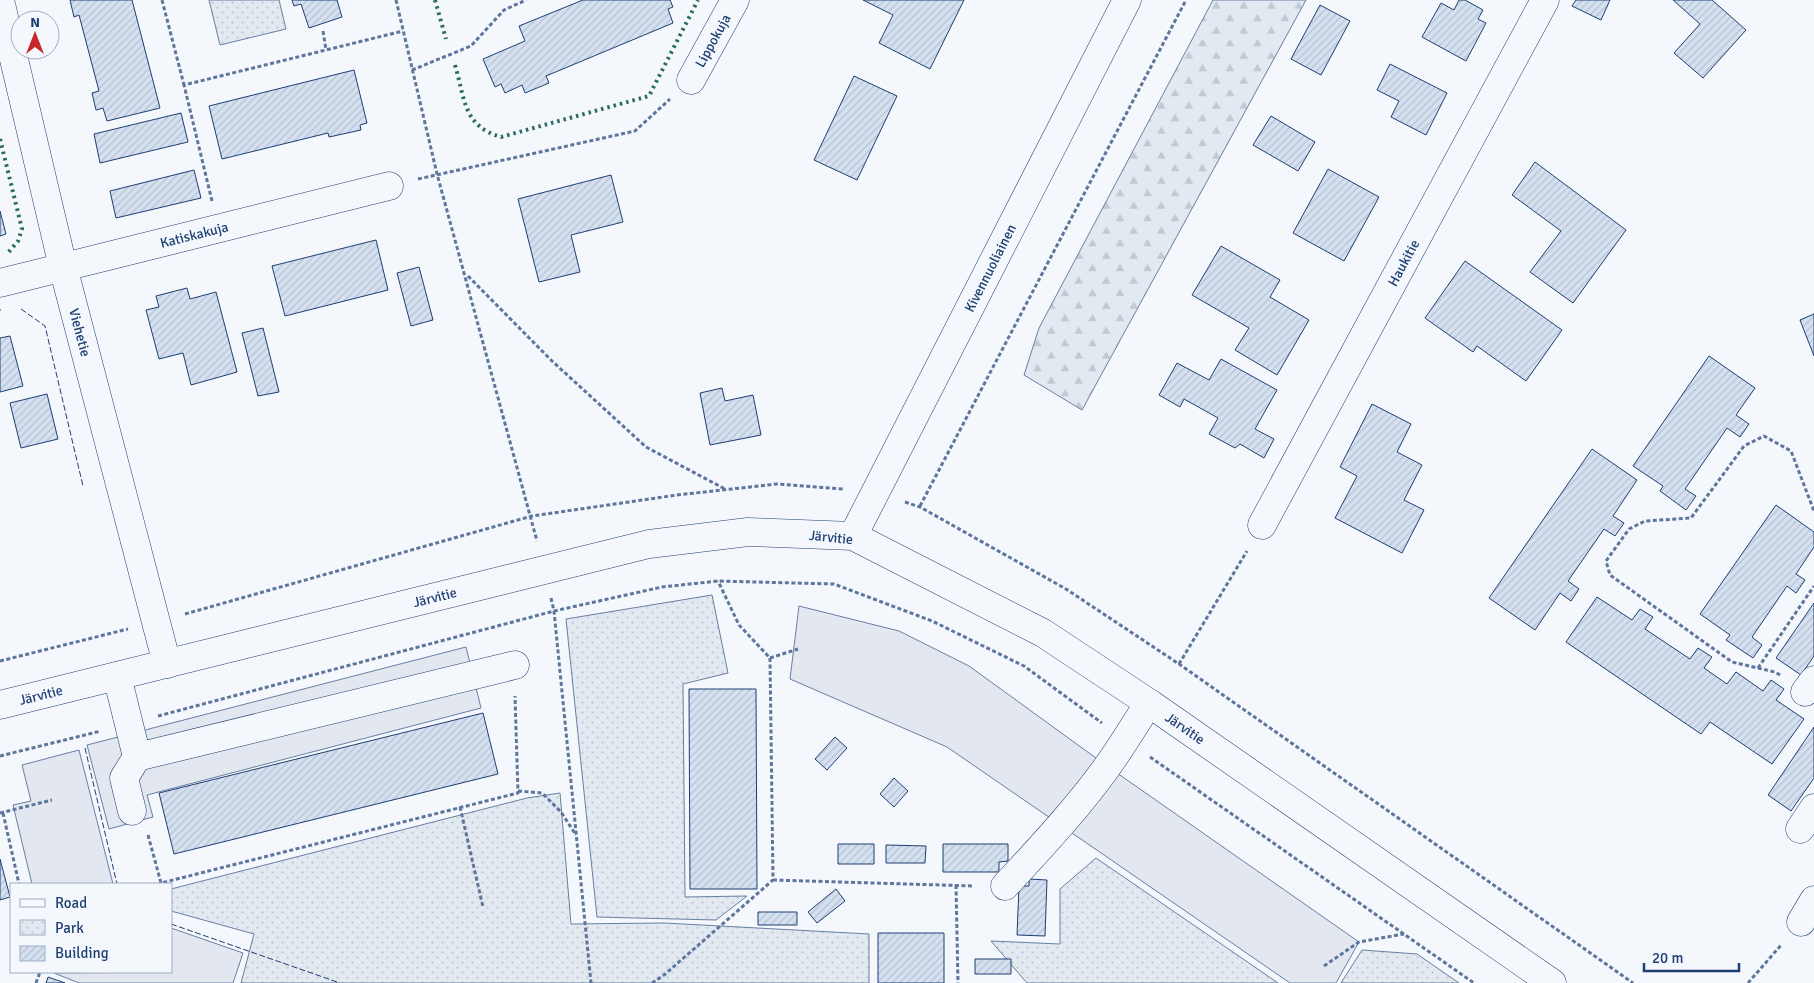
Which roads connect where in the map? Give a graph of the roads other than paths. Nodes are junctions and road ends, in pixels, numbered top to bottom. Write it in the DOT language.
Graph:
graph roads {
  1 [pos="0,0"];
  2 [pos="735,0"];
  3 [pos="1127,0"];
  4 [pos="1545,0"];
  5 [pos="691,80"];
  6 [pos="389,186"];
  7 [pos="63,267"];
  8 [pos="0,283"];
  9 [pos="1262,525"];
  10 [pos="853,536"];
  11 [pos="167,664"];
  12 [pos="515,665"];
  13 [pos="117,676"];
  14 [pos="1149,703"];
  15 [pos="0,705"];
  16 [pos="137,757"];
  17 [pos="132,811"];
  18 [pos="1005,886"];
  19 [pos="1552,983"];
  1 -- 7 [label="street, Viehetie"];
  2 -- 5 [label="street, Lippokuja"];
  3 -- 10 [label="street, Kivennuoliainen"];
  4 -- 9 [label="street, Haukitie"];
  6 -- 7 [label="street, Katiskakuja"];
  7 -- 8 [label="street, Katiskakuja"];
  7 -- 11 [label="street, Viehetie"];
  10 -- 11 [label="street, Järvitie"];
  10 -- 14 [label="street, Järvitie"];
  11 -- 13 [label="street, Järvitie"];
  12 -- 16 [label="street"];
  13 -- 15 [label="street, Järvitie"];
  13 -- 16 [label="street"];
  14 -- 18 [label="street"];
  14 -- 19 [label="street, Järvitie"];
  16 -- 17 [label="street"];
}
